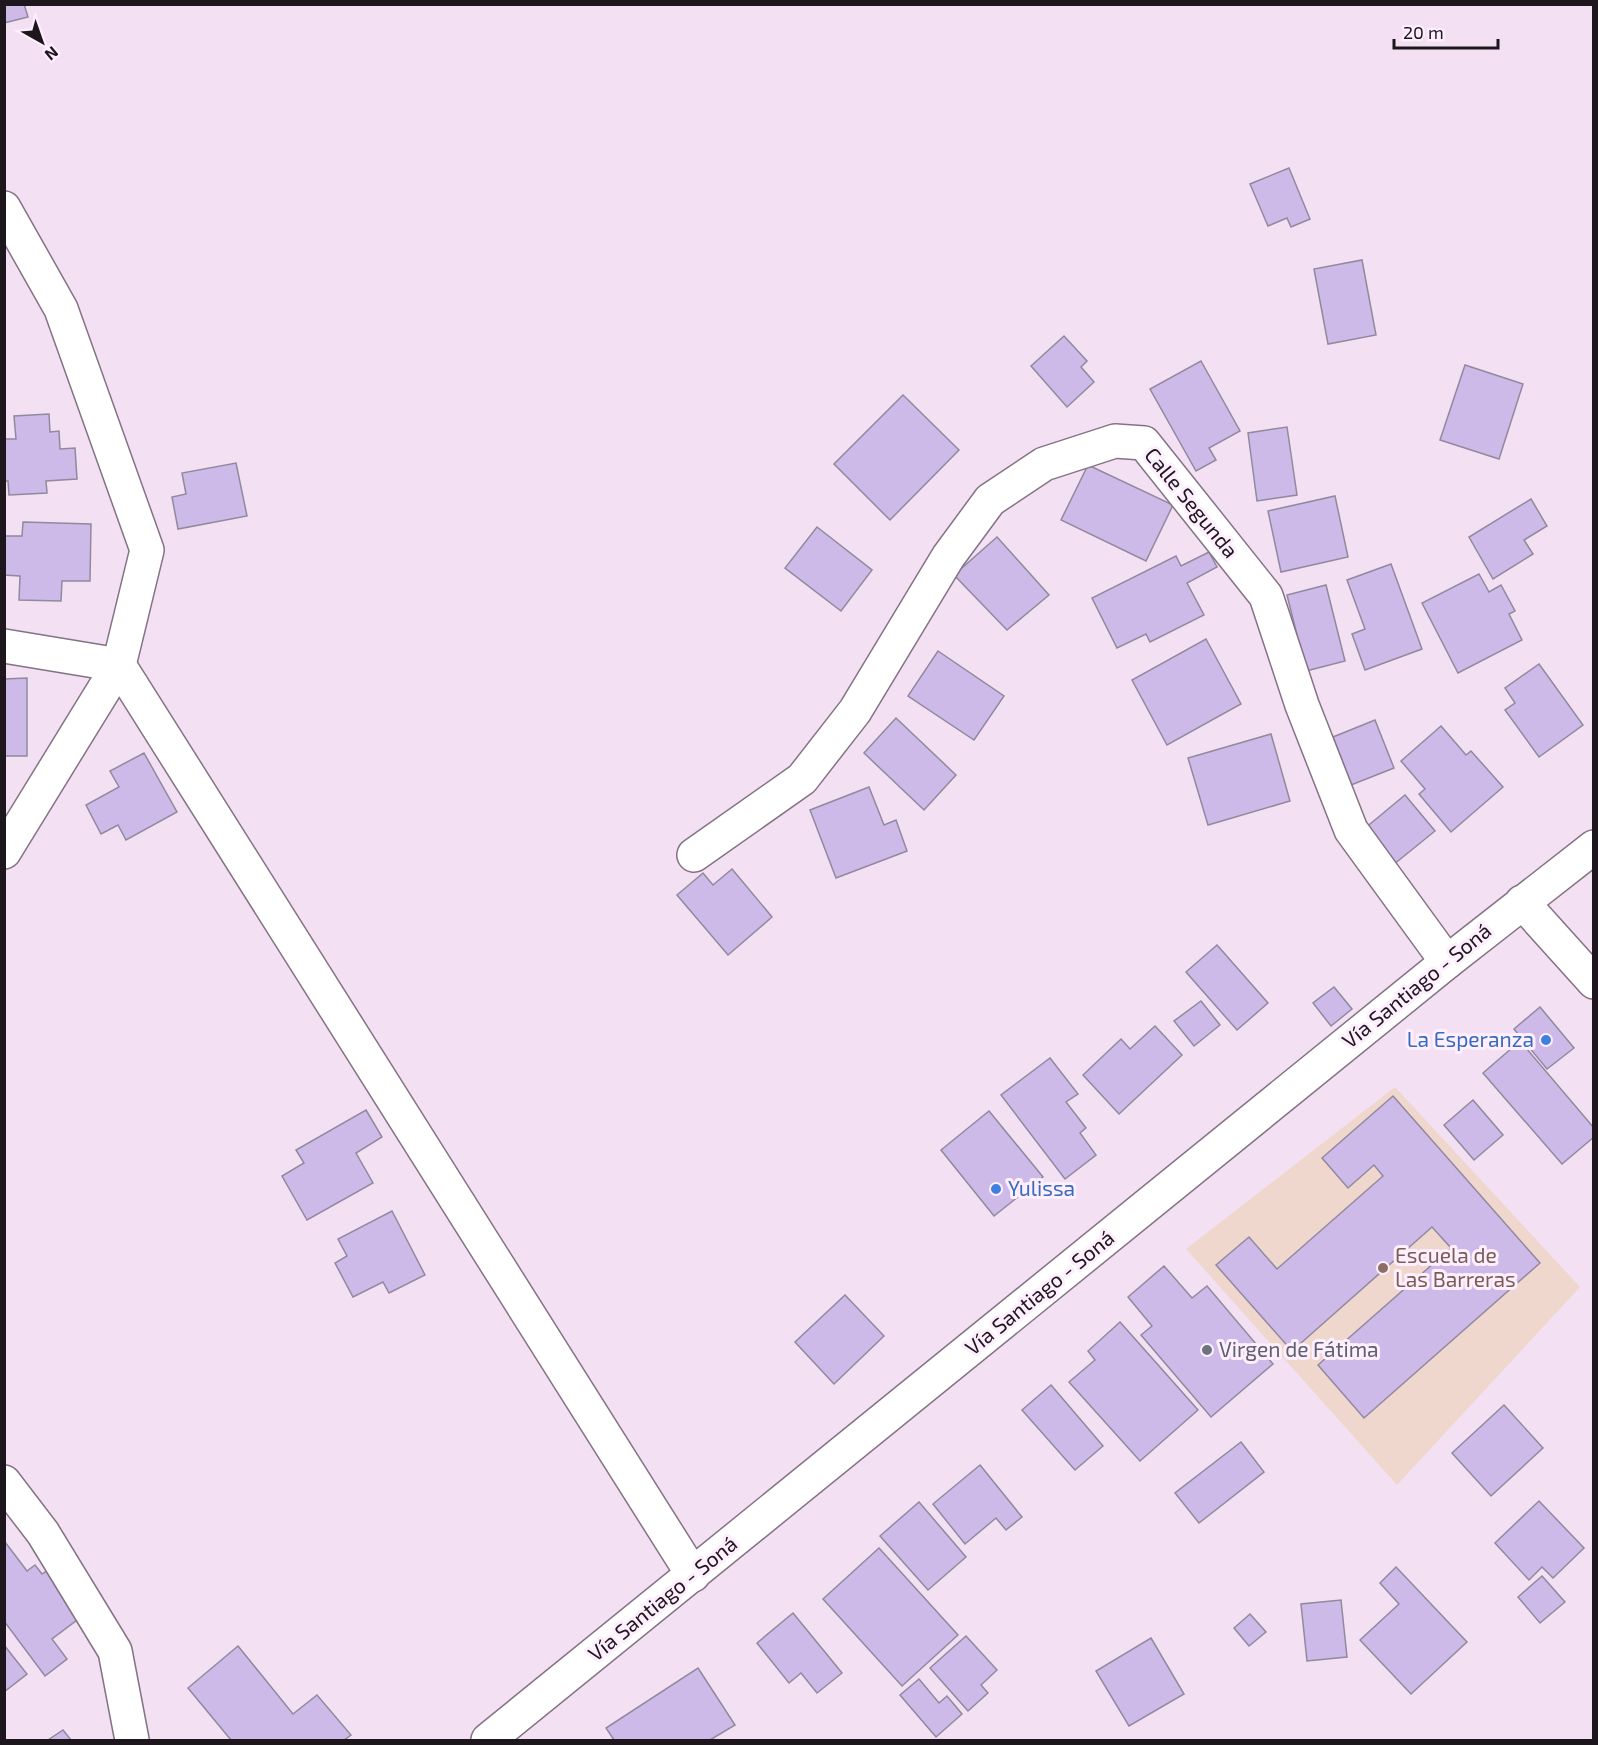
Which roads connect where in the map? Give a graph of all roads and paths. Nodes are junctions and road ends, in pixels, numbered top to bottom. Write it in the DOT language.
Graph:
graph roads {
  1 [pos="4,208"];
  2 [pos="4,646"];
  3 [pos="120,664"];
  4 [pos="1593,847"];
  5 [pos="4,852"];
  6 [pos="694,855"];
  7 [pos="1522,902"];
  8 [pos="1447,962"];
  9 [pos="1593,982"];
  10 [pos="4,1482"];
  11 [pos="693,1575"];
  12 [pos="132,1740"];
  13 [pos="488,1740"];
  1 -- 3 [label="street"];
  2 -- 3 [label="street"];
  3 -- 5 [label="street"];
  3 -- 11 [label="street"];
  4 -- 7 [label="street, Vía Santiago - Soná"];
  6 -- 8 [label="street, Calle Segunda"];
  7 -- 8 [label="street, Vía Santiago - Soná"];
  7 -- 9 [label="street"];
  8 -- 11 [label="street, Vía Santiago - Soná"];
  10 -- 12 [label="street"];
  11 -- 13 [label="street, Vía Santiago - Soná"];
}
